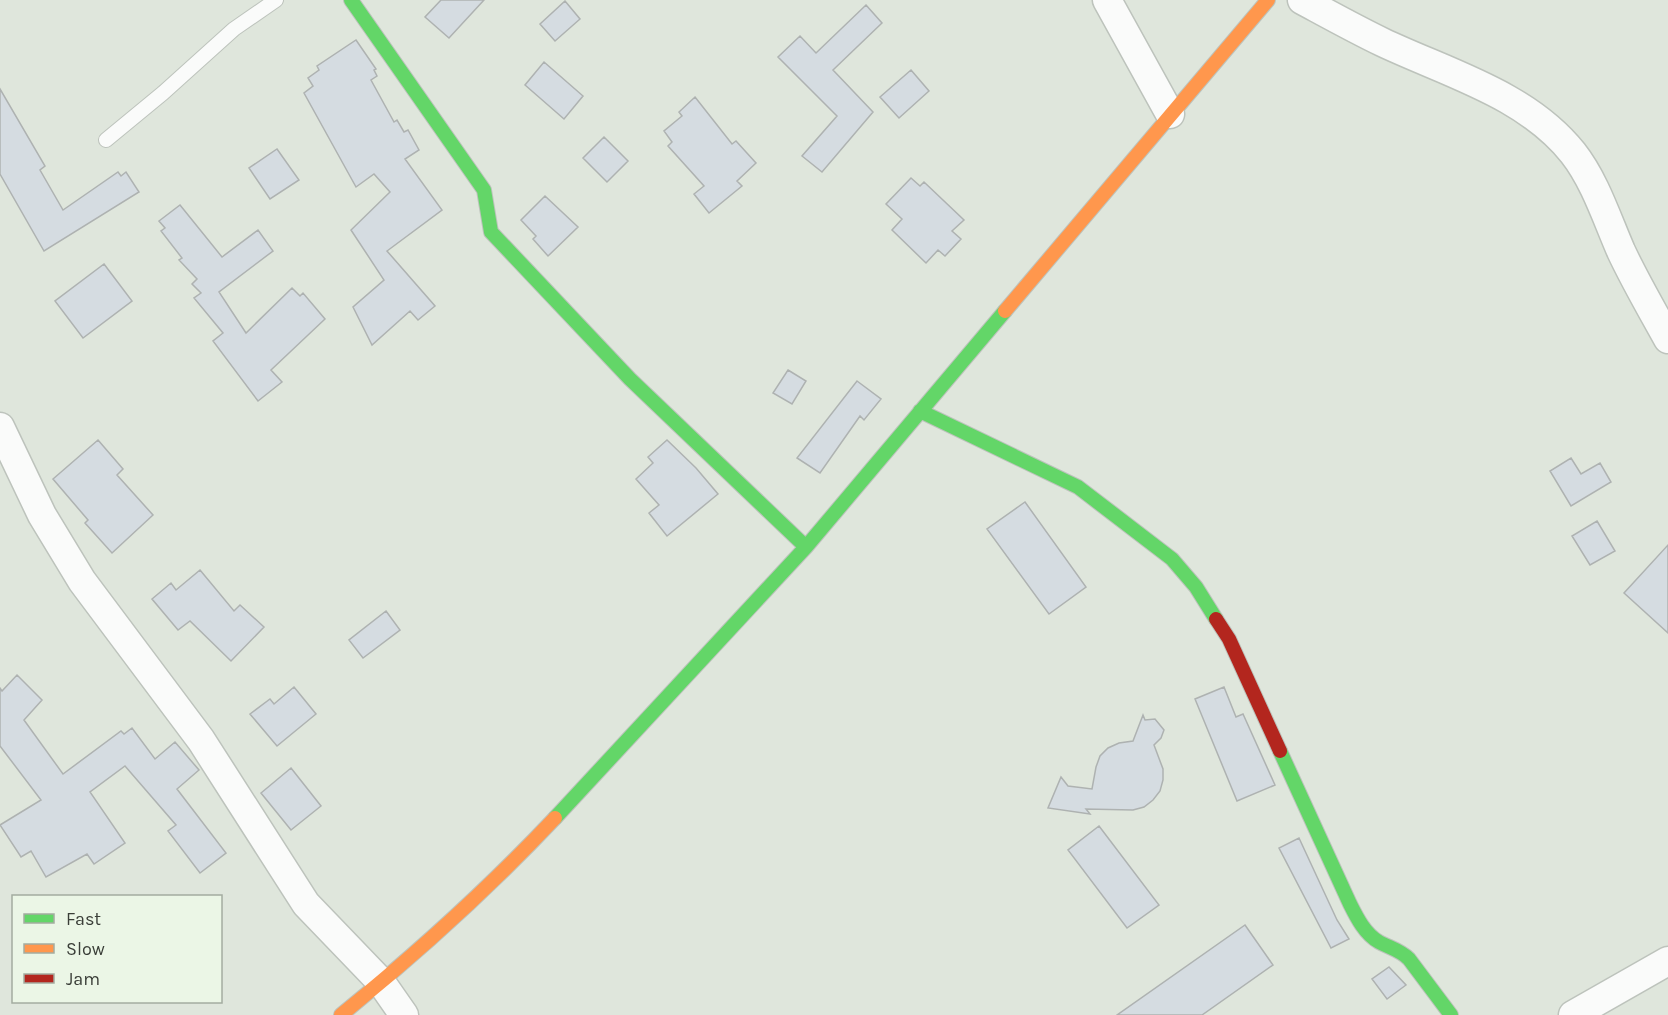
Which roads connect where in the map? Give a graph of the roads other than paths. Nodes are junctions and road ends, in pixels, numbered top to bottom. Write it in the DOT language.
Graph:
graph roads {
  1 [pos="276,0"];
  2 [pos="351,0"];
  3 [pos="1107,0"];
  4 [pos="1268,0"];
  5 [pos="1302,0"];
  6 [pos="1170,114"];
  7 [pos="106,140"];
  8 [pos="1668,339"];
  9 [pos="921,411"];
  10 [pos="0,427"];
  11 [pos="806,547"];
  12 [pos="1668,961"];
  13 [pos="381,982"];
  14 [pos="341,1015"];
  15 [pos="404,1015"];
  16 [pos="1451,1015"];
  17 [pos="1573,1015"];
  1 -- 7 [label="lane"];
  2 -- 11 [label="street"];
  3 -- 6 [label="street"];
  4 -- 6 [label="street"];
  5 -- 8 [label="street"];
  6 -- 9 [label="street"];
  9 -- 11 [label="street"];
  9 -- 16 [label="street"];
  10 -- 13 [label="street"];
  11 -- 13 [label="street"];
  12 -- 17 [label="street"];
  13 -- 14 [label="street"];
  13 -- 15 [label="street"];
}
